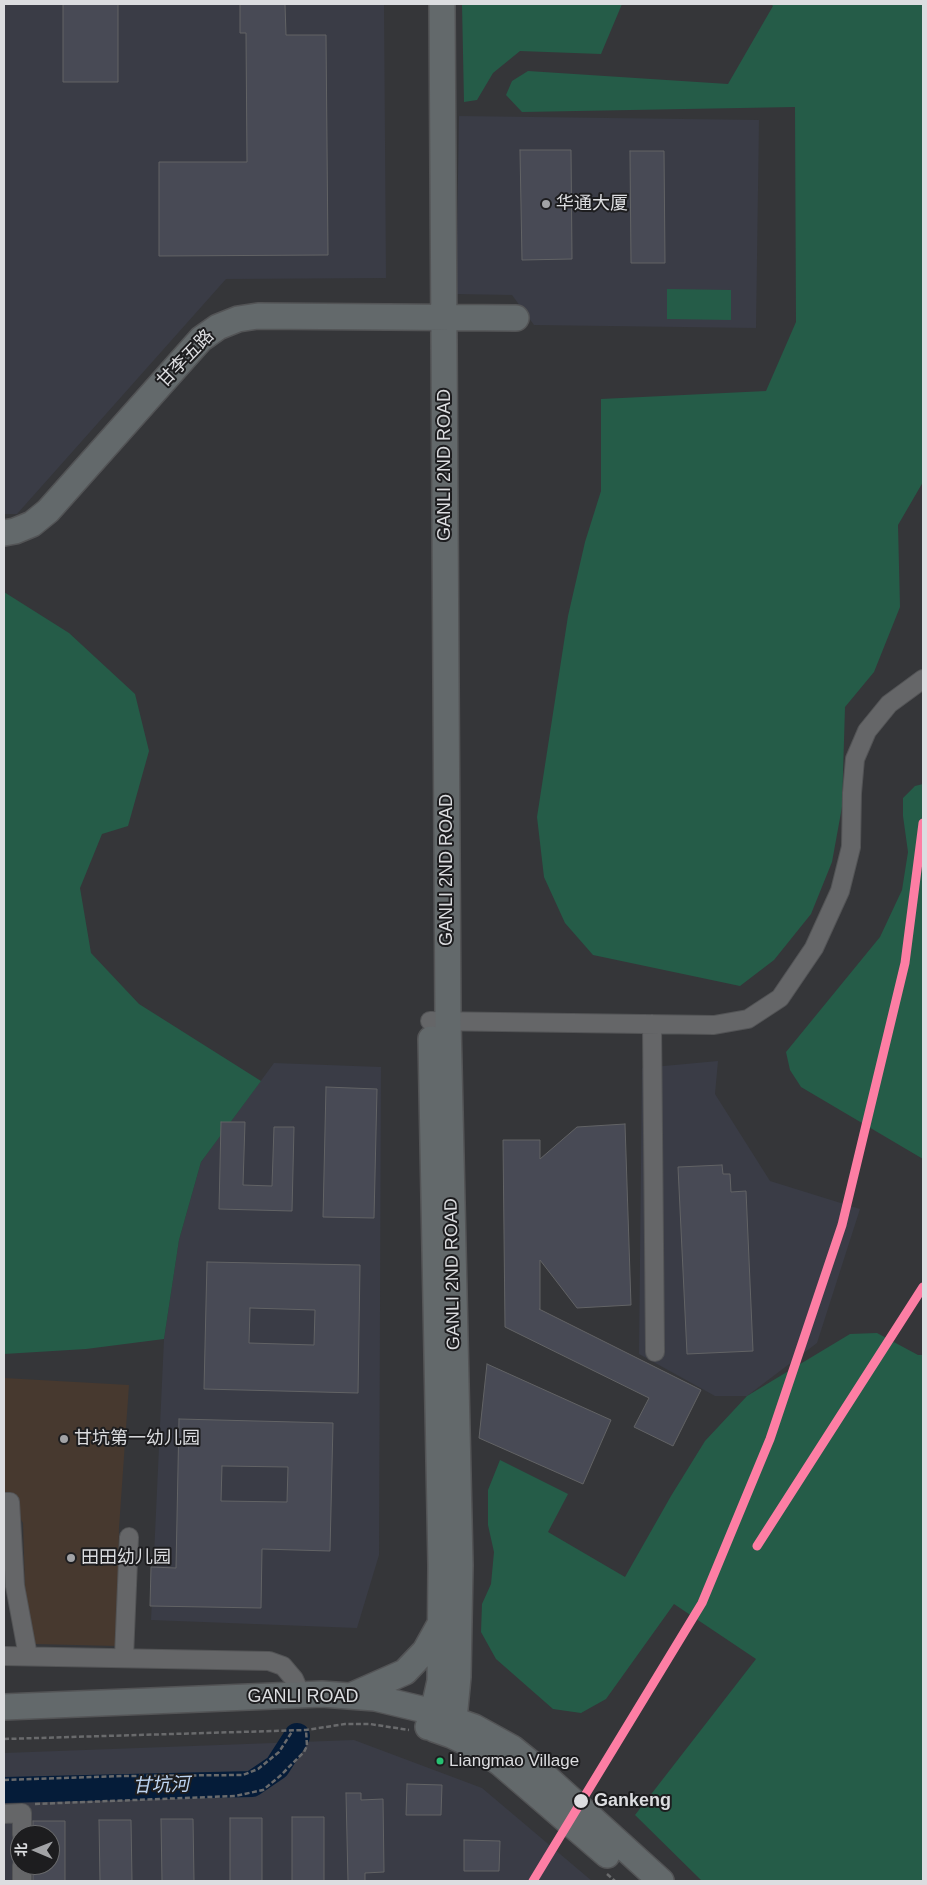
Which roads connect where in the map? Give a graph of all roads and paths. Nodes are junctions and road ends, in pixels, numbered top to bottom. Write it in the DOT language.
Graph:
graph roads {
  1 [pos="426,4"];
  2 [pos="442,4"];
  3 [pos="436,318"];
  4 [pos="516,318"];
  5 [pos="4,533"];
  6 [pos="923,679"];
  7 [pos="439,1021"];
  8 [pos="652,1024"];
  9 [pos="654,1352"];
  10 [pos="4,1502"];
  11 [pos="129,1537"];
  12 [pos="440,1624"];
  13 [pos="4,1656"];
  14 [pos="28,1656"];
  15 [pos="124,1657"];
  16 [pos="301,1695"];
  17 [pos="353,1695"];
  18 [pos="4,1707"];
  19 [pos="4,1724"];
  20 [pos="435,1725"];
  21 [pos="293,1730"];
  22 [pos="306,1730"];
  23 [pos="4,1739"];
  24 [pos="4,1780"];
  25 [pos="33,1804"];
  26 [pos="4,1814"];
  27 [pos="22,1825"];
  28 [pos="601,1868"];
  29 [pos="615,1881"];
  30 [pos="637,1881"];
  31 [pos="661,1881"];
  1 -- 3 [label="main road, GANLI 2ND ROAD"];
  2 -- 3 [label="main road, GANLI 2ND ROAD"];
  3 -- 4 [label="main road, 甘李五路"];
  3 -- 5 [label="main road, 甘李五路"];
  3 -- 7 [label="main road, GANLI 2ND ROAD"];
  6 -- 8 [label="street"];
  7 -- 8 [label="street"];
  7 -- 12 [label="main road, GANLI 2ND ROAD"];
  7 -- 20 [label="main road, GANLI 2ND ROAD"];
  8 -- 9 [label="street"];
  10 -- 14 [label="street"];
  11 -- 15 [label="street"];
  12 -- 17 [label="main road"];
  12 -- 20 [label="main road, GANLI 2ND ROAD"];
  13 -- 14 [label="street"];
  14 -- 15 [label="street"];
  15 -- 16 [label="street"];
  16 -- 17 [label="main road, GANLI ROAD"];
  16 -- 18 [label="main road, GANLI ROAD"];
  17 -- 20 [label="main road, GANLI ROAD"];
  19 -- 20 [label="main road, GANLI ROAD"];
  20 -- 22 [label="path"];
  20 -- 30 [label="main road, GANLI ROAD"];
  20 -- 31 [label="main road, GANLI ROAD"];
  21 -- 22 [label="path"];
  21 -- 23 [label="path"];
  21 -- 24 [label="path"];
  22 -- 25 [label="path"];
  26 -- 27 [label="street"];
  28 -- 29 [label="path"];
}
